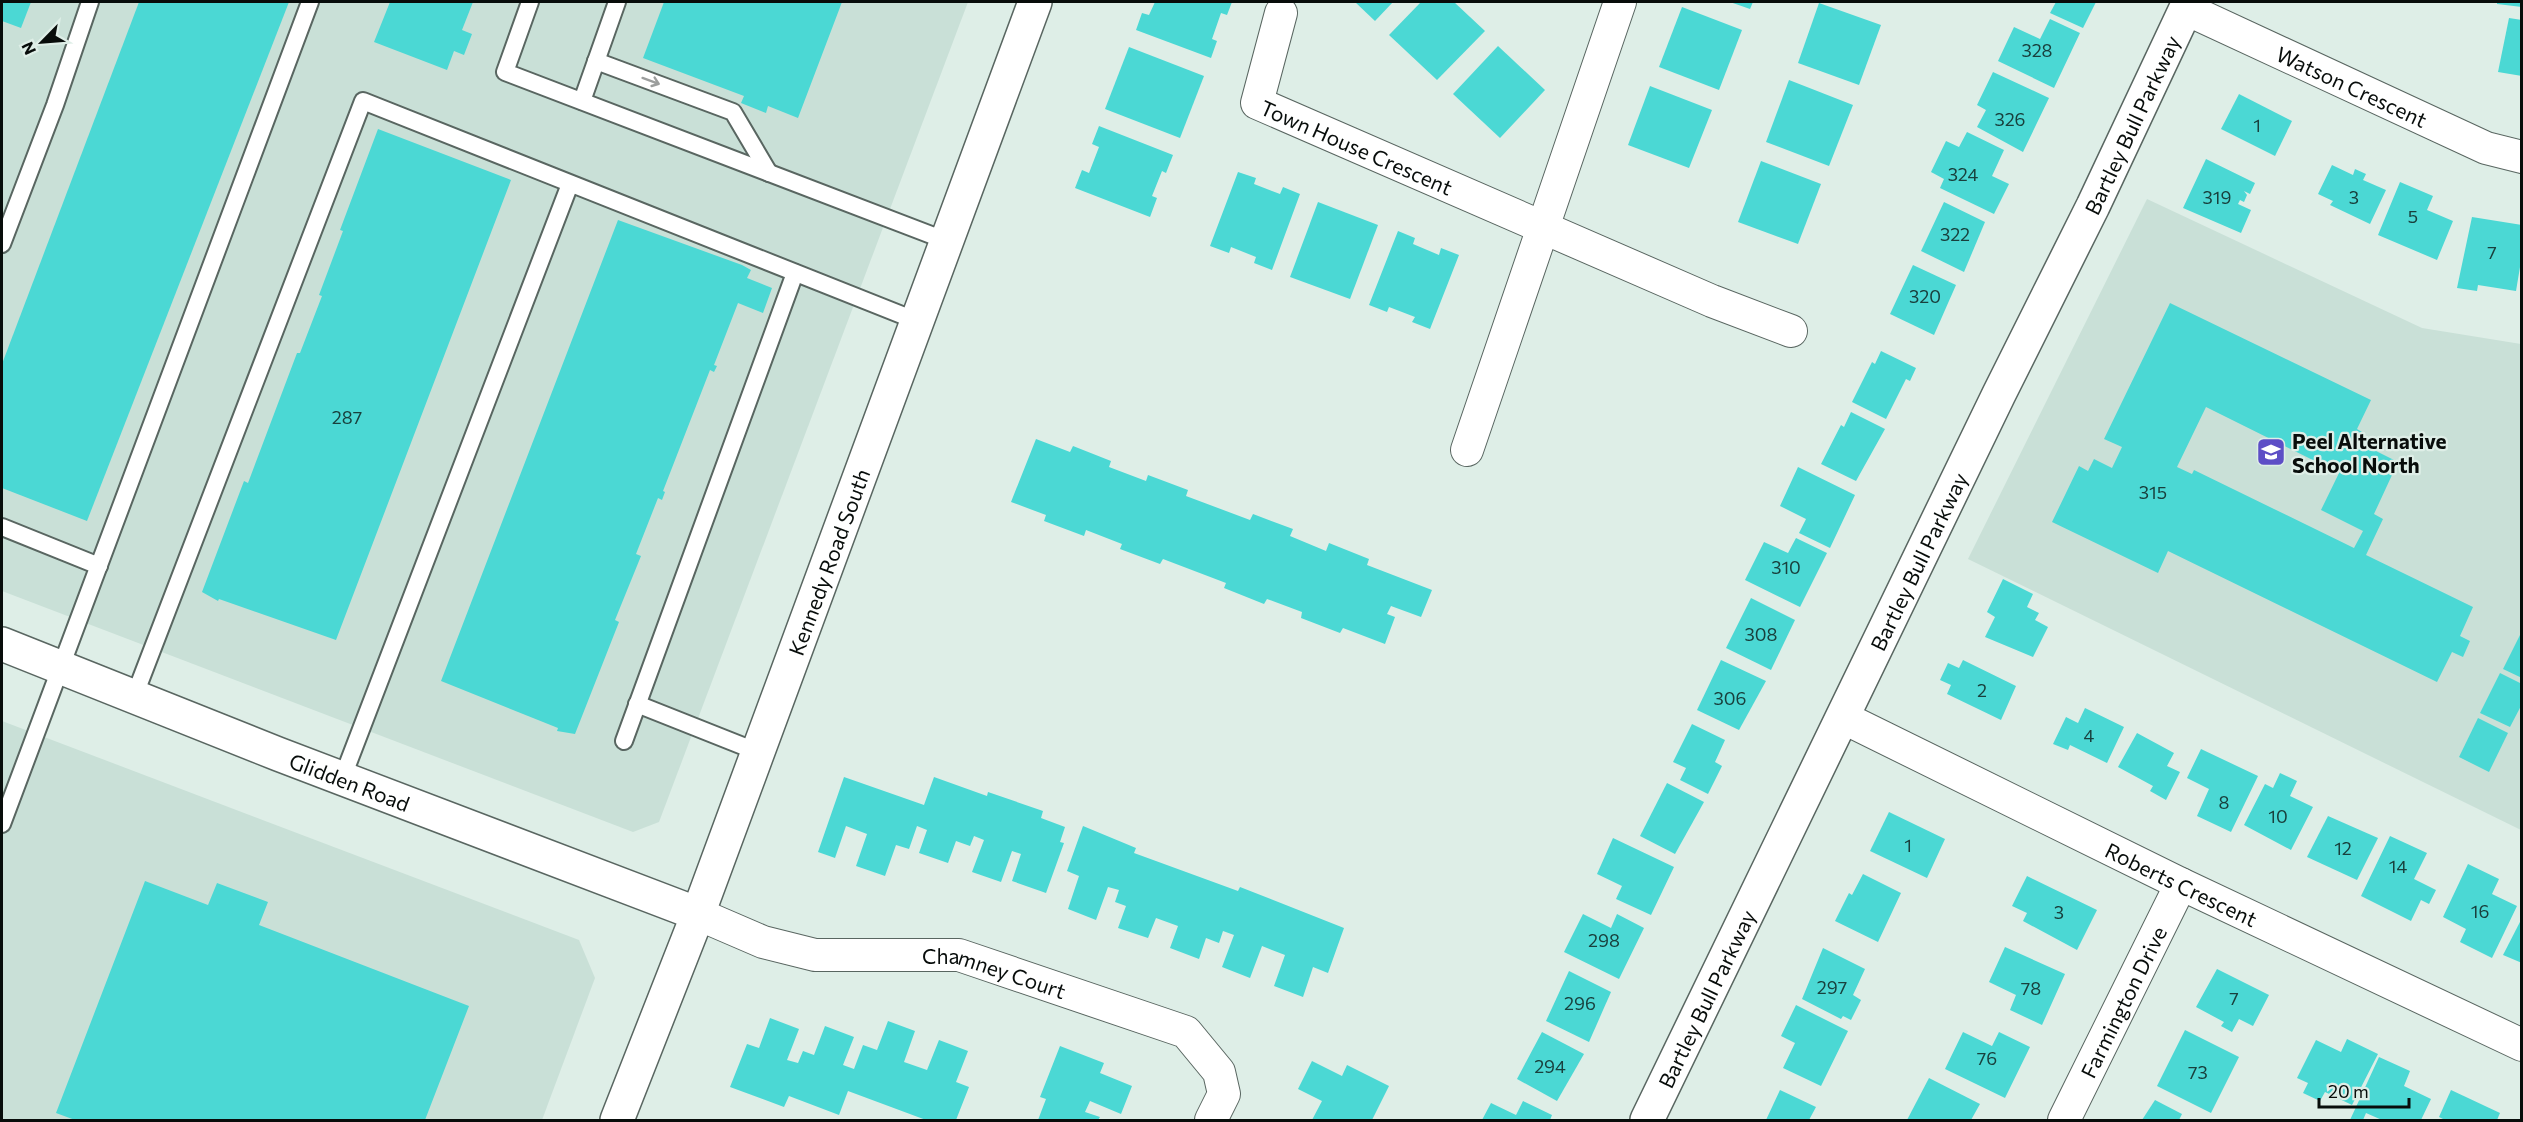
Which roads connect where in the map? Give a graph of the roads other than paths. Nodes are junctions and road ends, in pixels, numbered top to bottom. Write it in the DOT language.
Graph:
graph roads {
  1 [pos="90,2"];
  2 [pos="310,2"];
  3 [pos="530,2"];
  4 [pos="616,2"];
  5 [pos="1035,2"];
  6 [pos="1620,2"];
  7 [pos="2188,5"];
  8 [pos="1281,13"];
  9 [pos="596,61"];
  10 [pos="582,100"];
  11 [pos="2522,157"];
  12 [pos="769,173"];
  13 [pos="570,184"];
  14 [pos="1542,227"];
  15 [pos="947,241"];
  16 [pos="2,244"];
  17 [pos="795,273"];
  18 [pos="917,321"];
  19 [pos="1791,331"];
  20 [pos="1467,450"];
  21 [pos="2,527"];
  22 [pos="99,566"];
  23 [pos="2,644"];
  24 [pos="60,667"];
  25 [pos="134,697"];
  26 [pos="637,704"];
  27 [pos="1844,718"];
  28 [pos="624,741"];
  29 [pos="758,752"];
  30 [pos="342,779"];
  31 [pos="2,824"];
  32 [pos="2181,884"];
  33 [pos="698,914"];
  34 [pos="2522,1045"];
  35 [pos="616,1120"];
  36 [pos="1211,1120"];
  37 [pos="1647,1120"];
  38 [pos="2064,1120"];
  1 -- 16 [label="lane"];
  2 -- 22 [label="lane"];
  3 -- 10 [label="lane"];
  4 -- 9 [label="lane"];
  5 -- 15 [label="street, Kennedy Road South"];
  6 -- 14 [label="street"];
  7 -- 11 [label="street, Watson Crescent"];
  7 -- 27 [label="street, Bartley Bull Parkway"];
  8 -- 14 [label="street, Town House Crescent"];
  9 -- 10 [label="lane"];
  9 -- 12 [label="lane, one-way"];
  10 -- 12 [label="lane"];
  12 -- 15 [label="lane"];
  13 -- 17 [label="lane"];
  13 -- 25 [label="lane"];
  13 -- 30 [label="lane"];
  14 -- 19 [label="street, Town House Crescent"];
  14 -- 20 [label="street"];
  15 -- 18 [label="street, Kennedy Road South"];
  17 -- 18 [label="lane"];
  17 -- 26 [label="lane"];
  18 -- 29 [label="street, Kennedy Road South"];
  21 -- 22 [label="lane"];
  22 -- 24 [label="lane"];
  23 -- 24 [label="street, Glidden Road"];
  24 -- 25 [label="street, Glidden Road"];
  24 -- 31 [label="lane"];
  25 -- 30 [label="street, Glidden Road"];
  26 -- 28 [label="lane"];
  26 -- 29 [label="lane"];
  27 -- 32 [label="street, Roberts Crescent"];
  27 -- 37 [label="street, Bartley Bull Parkway"];
  29 -- 33 [label="street, Kennedy Road South"];
  30 -- 33 [label="street, Glidden Road"];
  32 -- 34 [label="street, Roberts Crescent"];
  32 -- 38 [label="street, Farmington Drive"];
  33 -- 35 [label="street, Kennedy Road South"];
  33 -- 36 [label="street, Chamney Court"];
}
